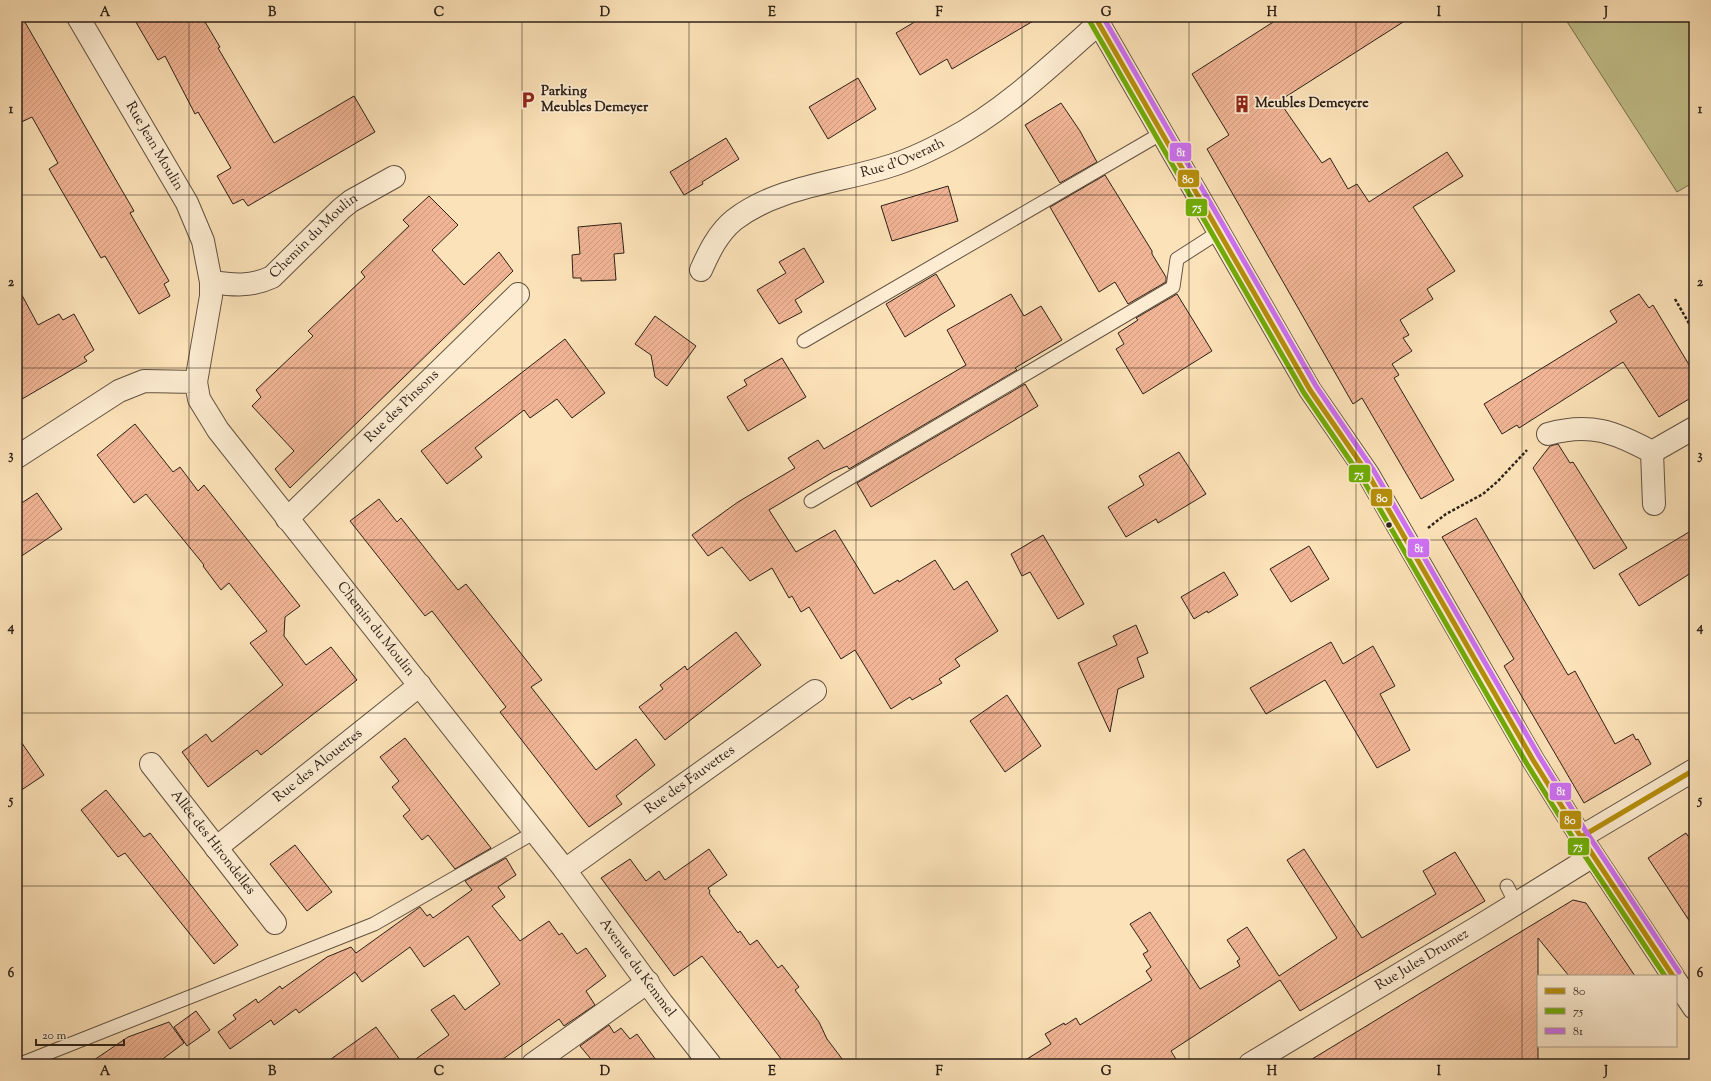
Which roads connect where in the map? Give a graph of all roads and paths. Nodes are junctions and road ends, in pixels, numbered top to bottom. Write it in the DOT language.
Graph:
graph roads {
  1 [pos="78,17"];
  2 [pos="1097,20"];
  3 [pos="1162,133"];
  4 [pos="394,177"];
  5 [pos="1219,232"];
  6 [pos="701,270"];
  7 [pos="211,282"];
  8 [pos="518,294"];
  9 [pos="1675,299"];
  10 [pos="1694,332"];
  11 [pos="804,341"];
  12 [pos="196,382"];
  13 [pos="1694,428"];
  14 [pos="1548,434"];
  15 [pos="1652,452"];
  16 [pos="17,457"];
  17 [pos="811,501"];
  18 [pos="1654,504"];
  19 [pos="288,519"];
  20 [pos="1409,546"];
  21 [pos="420,685"];
  22 [pos="815,691"];
  23 [pos="150,764"];
  24 [pos="1694,770"];
  25 [pos="535,832"];
  26 [pos="1581,837"];
  27 [pos="216,848"];
  28 [pos="1593,856"];
  29 [pos="565,870"];
  30 [pos="275,923"];
  31 [pos="1672,975"];
  32 [pos="648,982"];
  33 [pos="1677,982"];
  34 [pos="1694,1008"];
  35 [pos="24,1062"];
  36 [pos="533,1064"];
  37 [pos="710,1064"];
  38 [pos="1250,1064"];
  1 -- 7 [label="street, Rue Jean Moulin"];
  2 -- 3 [label="street"];
  2 -- 6 [label="street, Rue d'Overath"];
  3 -- 5 [label="street"];
  3 -- 11 [label="lane"];
  4 -- 7 [label="street, Chemin du Moulin"];
  5 -- 17 [label="lane"];
  5 -- 20 [label="street"];
  7 -- 12 [label="street, Chemin du Moulin"];
  8 -- 19 [label="street, Rue des Pinsons"];
  9 -- 10 [label="path"];
  12 -- 16 [label="street"];
  12 -- 19 [label="street, Chemin du Moulin"];
  13 -- 15 [label="street"];
  14 -- 15 [label="street"];
  14 -- 20 [label="path"];
  15 -- 18 [label="street"];
  19 -- 21 [label="street, Chemin du Moulin"];
  20 -- 26 [label="street"];
  21 -- 25 [label="street, Chemin du Moulin"];
  21 -- 27 [label="street, Rue des Alouettes"];
  22 -- 29 [label="street, Rue des Fauvettes"];
  23 -- 27 [label="street, Allée des Hirondelles"];
  24 -- 26 [label="street"];
  25 -- 29 [label="street, Chemin du Moulin"];
  25 -- 35 [label="lane"];
  26 -- 28 [label="street"];
  27 -- 30 [label="street, Allée des Hirondelles"];
  28 -- 31 [label="street"];
  28 -- 38 [label="street, Rue Jules Drumez"];
  29 -- 32 [label="street, Avenue du Kemmel"];
  32 -- 36 [label="street"];
  32 -- 37 [label="street, Avenue du Kemmel"];
  33 -- 34 [label="street"];
}
